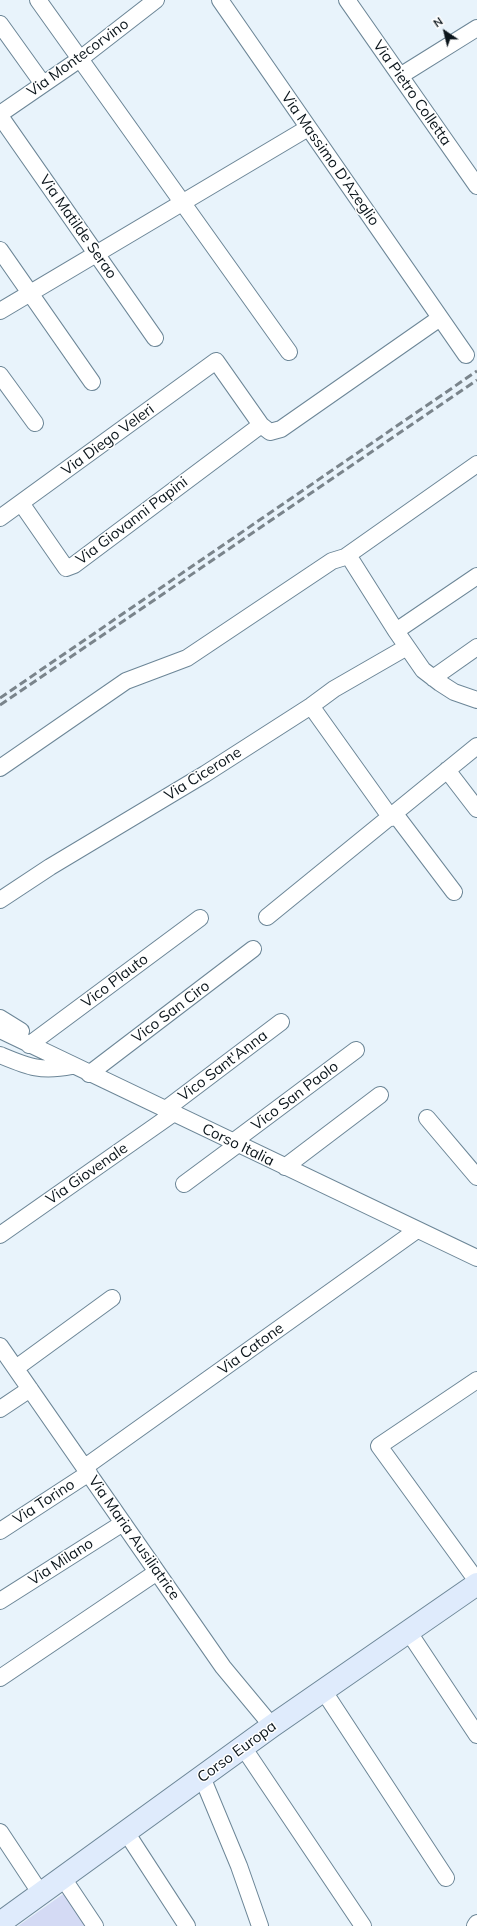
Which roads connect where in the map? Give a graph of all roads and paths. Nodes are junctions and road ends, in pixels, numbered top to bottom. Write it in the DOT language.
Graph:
graph roads {
  1 [pos="38,0"];
  2 [pos="220,0"];
  3 [pos="348,0"];
  4 [pos="145,3"];
  5 [pos="0,24"];
  6 [pos="477,28"];
  7 [pos="80,59"];
  8 [pos="400,76"];
  9 [pos="43,84"];
  10 [pos="0,115"];
  11 [pos="308,128"];
  12 [pos="477,186"];
  13 [pos="182,203"];
  14 [pos="0,250"];
  15 [pos="97,255"];
  16 [pos="30,294"];
  17 [pos="0,311"];
  18 [pos="440,318"];
  19 [pos="155,338"];
  20 [pos="289,352"];
  21 [pos="466,355"];
  22 [pos="0,375"];
  23 [pos="92,382"];
  24 [pos="35,423"];
  25 [pos="266,429"];
  26 [pos="477,464"];
  27 [pos="21,503"];
  28 [pos="0,518"];
  29 [pos="348,555"];
  30 [pos="477,576"];
  31 [pos="396,631"];
  32 [pos="407,647"];
  33 [pos="477,647"];
  34 [pos="433,678"];
  35 [pos="477,700"];
  36 [pos="311,706"];
  37 [pos="477,746"];
  38 [pos="0,768"];
  39 [pos="447,770"];
  40 [pos="477,809"];
  41 [pos="393,816"];
  42 [pos="454,892"];
  43 [pos="0,900"];
  44 [pos="267,916"];
  45 [pos="200,918"];
  46 [pos="253,949"];
  47 [pos="0,1018"];
  48 [pos="281,1022"];
  49 [pos="0,1030"];
  50 [pos="27,1044"];
  51 [pos="356,1050"];
  52 [pos="0,1055"];
  53 [pos="72,1066"];
  54 [pos="89,1074"];
  55 [pos="380,1095"];
  56 [pos="170,1111"];
  57 [pos="427,1118"];
  58 [pos="236,1143"];
  59 [pos="285,1167"];
  60 [pos="474,1167"];
  61 [pos="184,1184"];
  62 [pos="417,1230"];
  63 [pos="0,1235"];
  64 [pos="477,1258"];
  65 [pos="112,1298"];
  66 [pos="0,1346"];
  67 [pos="16,1368"];
  68 [pos="477,1380"];
  69 [pos="30,1389"];
  70 [pos="0,1409"];
  71 [pos="87,1470"];
  72 [pos="123,1523"];
  73 [pos="0,1531"];
  74 [pos="157,1572"];
  75 [pos="477,1581"];
  76 [pos="477,1584"];
  77 [pos="0,1601"];
  78 [pos="408,1631"];
  79 [pos="0,1678"];
  80 [pos="323,1690"];
  81 [pos="272,1726"];
  82 [pos="477,1735"];
  83 [pos="243,1747"];
  84 [pos="202,1777"];
  85 [pos="0,1832"];
  86 [pos="126,1832"];
  87 [pos="63,1878"];
  88 [pos="446,1878"];
  89 [pos="41,1894"];
  90 [pos="0,1923"];
  91 [pos="477,1923"];
  92 [pos="95,1926"];
  93 [pos="187,1926"];
  94 [pos="260,1926"];
  95 [pos="363,1926"];
  96 [pos="475,1926"];
  1 -- 7 [label="street"];
  2 -- 11 [label="street, Via Massimo D'Azeglio"];
  3 -- 8 [label="street, Via Pietro Colletta"];
  4 -- 7 [label="street, Via Montecorvino"];
  5 -- 9 [label="street"];
  6 -- 8 [label="street"];
  7 -- 9 [label="street, Via Montecorvino"];
  7 -- 13 [label="street"];
  8 -- 12 [label="street, Via Pietro Colletta"];
  9 -- 10 [label="street, Via Montecorvino"];
  10 -- 15 [label="street, Via Matilde Serao"];
  11 -- 13 [label="street"];
  11 -- 18 [label="street, Via Massimo D'Azeglio"];
  13 -- 15 [label="street"];
  13 -- 20 [label="street"];
  14 -- 16 [label="street"];
  15 -- 16 [label="street"];
  15 -- 19 [label="street, Via Matilde Serao"];
  16 -- 17 [label="street"];
  16 -- 23 [label="street"];
  18 -- 21 [label="street, Via Massimo D'Azeglio"];
  18 -- 25 [label="street"];
  22 -- 24 [label="street"];
  25 -- 27 [label="street, Via Giovanni Papini"];
  25 -- 27 [label="street, Via Diego Veleri"];
  26 -- 29 [label="street"];
  27 -- 28 [label="street, Via Diego Veleri"];
  29 -- 31 [label="street"];
  29 -- 38 [label="street"];
  30 -- 31 [label="street"];
  31 -- 32 [label="street"];
  32 -- 34 [label="street"];
  32 -- 36 [label="street, Via Cicerone"];
  33 -- 34 [label="street"];
  34 -- 35 [label="street"];
  36 -- 41 [label="street"];
  36 -- 43 [label="street, Via Cicerone"];
  37 -- 39 [label="street"];
  39 -- 40 [label="street"];
  39 -- 41 [label="street"];
  41 -- 42 [label="street"];
  41 -- 44 [label="street"];
  45 -- 50 [label="street, Vico Plauto"];
  46 -- 54 [label="street, Vico San Ciro"];
  47 -- 50 [label="street"];
  48 -- 56 [label="street, Vico Sant'Anna"];
  49 -- 50 [label="street, Corso Italia"];
  50 -- 53 [label="street, Corso Italia"];
  51 -- 58 [label="street, Vico San Paolo"];
  52 -- 53 [label="street"];
  53 -- 54 [label="street, Corso Italia"];
  54 -- 56 [label="street, Corso Italia"];
  55 -- 59 [label="street"];
  56 -- 58 [label="street, Corso Italia"];
  56 -- 63 [label="street, Via Giovenale"];
  57 -- 60 [label="street"];
  58 -- 59 [label="street, Corso Italia"];
  58 -- 61 [label="street, Vico San Paolo"];
  59 -- 62 [label="street, Corso Italia"];
  62 -- 64 [label="street, Corso Italia"];
  62 -- 71 [label="street, Via Catone"];
  65 -- 67 [label="street"];
  66 -- 67 [label="street, Via Maria Ausiliatrice"];
  67 -- 69 [label="street, Via Maria Ausiliatrice"];
  68 -- 75 [label="street"];
  69 -- 70 [label="street"];
  69 -- 71 [label="street, Via Maria Ausiliatrice"];
  71 -- 72 [label="street, Via Maria Ausiliatrice"];
  71 -- 73 [label="street, Via Torino"];
  72 -- 74 [label="street, Via Maria Ausiliatrice"];
  72 -- 77 [label="street, Via Milano"];
  74 -- 79 [label="street"];
  74 -- 81 [label="street, Via Maria Ausiliatrice"];
  76 -- 78 [label="street, Corso Europa"];
  78 -- 80 [label="street, Corso Europa"];
  78 -- 82 [label="street"];
  80 -- 81 [label="street, Corso Europa"];
  80 -- 88 [label="street"];
  81 -- 83 [label="street, Corso Europa"];
  83 -- 84 [label="street, Corso Europa"];
  83 -- 95 [label="street"];
  84 -- 86 [label="street, Corso Europa"];
  84 -- 94 [label="street"];
  85 -- 89 [label="street"];
  86 -- 87 [label="street, Corso Europa"];
  86 -- 93 [label="street"];
  87 -- 89 [label="street, Corso Europa"];
  87 -- 92 [label="street"];
  89 -- 90 [label="street, Corso Europa"];
  91 -- 96 [label="street"];
}
